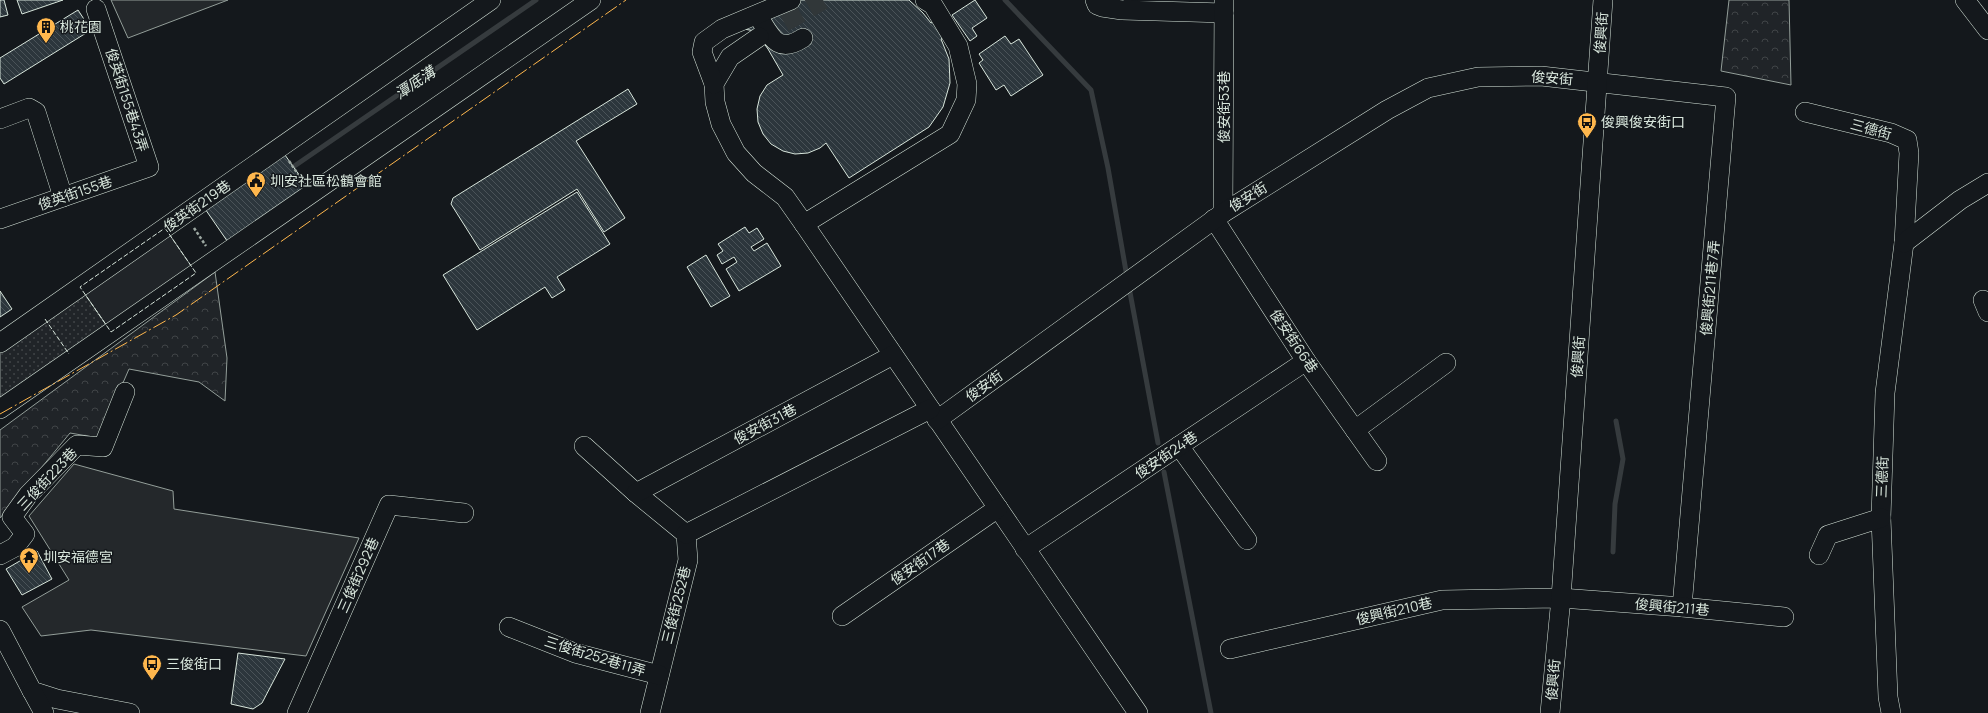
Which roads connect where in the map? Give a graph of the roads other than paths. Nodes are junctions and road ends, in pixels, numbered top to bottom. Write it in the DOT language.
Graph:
graph roads {
  1 [pos="491,0"];
  2 [pos="591,0"];
  3 [pos="790,0"];
  4 [pos="925,0"];
  5 [pos="1095,0"];
  6 [pos="1603,0"];
  7 [pos="1966,0"];
  8 [pos="1224,7"];
  9 [pos="96,9"];
  10 [pos="757,15"];
  11 [pos="1988,30"];
  12 [pos="759,37"];
  13 [pos="803,38"];
  14 [pos="1598,82"];
  15 [pos="714,84"];
  16 [pos="1805,112"];
  17 [pos="0,119"];
  18 [pos="149,167"];
  19 [pos="1988,182"];
  20 [pos="63,197"];
  21 [pos="1218,216"];
  22 [pos="0,219"];
  23 [pos="804,224"];
  24 [pos="1904,243"];
  25 [pos="0,343"];
  26 [pos="893,355"];
  27 [pos="1306,361"];
  28 [pos="1446,363"];
  29 [pos="125,392"];
  30 [pos="0,409"];
  31 [pos="934,414"];
  32 [pos="1355,430"];
  33 [pos="584,446"];
  34 [pos="1179,446"];
  35 [pos="1377,461"];
  36 [pos="636,493"];
  37 [pos="998,508"];
  38 [pos="464,513"];
  39 [pos="1881,518"];
  40 [pos="686,534"];
  41 [pos="1247,540"];
  42 [pos="1025,549"];
  43 [pos="0,555"];
  44 [pos="1819,555"];
  45 [pos="1561,598"];
  46 [pos="1682,607"];
  47 [pos="842,616"];
  48 [pos="1784,617"];
  49 [pos="509,627"];
  50 [pos="0,630"];
  51 [pos="1230,649"];
  52 [pos="659,675"];
  53 [pos="32,691"];
  54 [pos="28,713"];
  55 [pos="34,713"];
  56 [pos="44,713"];
  57 [pos="130,713"];
  58 [pos="296,713"];
  59 [pos="650,713"];
  60 [pos="1138,713"];
  61 [pos="1550,713"];
  62 [pos="1891,713"];
  1 -- 25 [label="street, 俊英街219巷"];
  2 -- 30 [label="street"];
  3 -- 10 [label="street"];
  4 -- 23 [label="street"];
  5 -- 8 [label="street"];
  6 -- 14 [label="street, 俊興街"];
  7 -- 11 [label="street"];
  8 -- 21 [label="street, 俊安街53巷"];
  9 -- 18 [label="street, 俊英街155巷43弄"];
  10 -- 13 [label="street"];
  10 -- 15 [label="street"];
  12 -- 15 [label="street"];
  14 -- 21 [label="street, 俊安街"];
  14 -- 45 [label="street, 俊興街"];
  14 -- 46 [label="street, 俊興街211巷7弄"];
  15 -- 23 [label="street"];
  16 -- 24 [label="street, 三德街"];
  17 -- 20 [label="street"];
  18 -- 20 [label="street, 俊英街155巷"];
  19 -- 24 [label="street"];
  20 -- 22 [label="street, 俊英街155巷"];
  21 -- 27 [label="street, 俊安街66巷"];
  21 -- 31 [label="street, 俊安街"];
  23 -- 26 [label="street"];
  24 -- 39 [label="street, 三德街"];
  26 -- 31 [label="street"];
  26 -- 36 [label="street, 俊安街31巷"];
  27 -- 32 [label="street, 俊安街66巷"];
  27 -- 34 [label="street, 俊安街24巷"];
  28 -- 32 [label="street"];
  29 -- 43 [label="street, 三俊街223巷"];
  31 -- 37 [label="street"];
  31 -- 40 [label="street, 俊安街"];
  32 -- 35 [label="street, 俊安街66巷"];
  33 -- 36 [label="street"];
  34 -- 41 [label="street"];
  34 -- 42 [label="street, 俊安街24巷"];
  36 -- 40 [label="street"];
  37 -- 42 [label="street"];
  37 -- 47 [label="street, 俊安街17巷"];
  38 -- 58 [label="street, 三俊街292巷"];
  39 -- 44 [label="street"];
  39 -- 62 [label="street, 三德街"];
  40 -- 52 [label="street, 三俊街252巷"];
  42 -- 60 [label="street"];
  45 -- 46 [label="street, 俊興街211巷"];
  45 -- 51 [label="street, 俊興街210巷"];
  45 -- 61 [label="street, 俊興街"];
  46 -- 48 [label="street, 俊興街211巷"];
  49 -- 52 [label="street, 三俊街252巷11弄"];
  50 -- 53 [label="street"];
  52 -- 59 [label="street, 三俊街252巷"];
  53 -- 54 [label="street"];
  53 -- 55 [label="street"];
  53 -- 56 [label="street"];
  53 -- 57 [label="street"];
}
